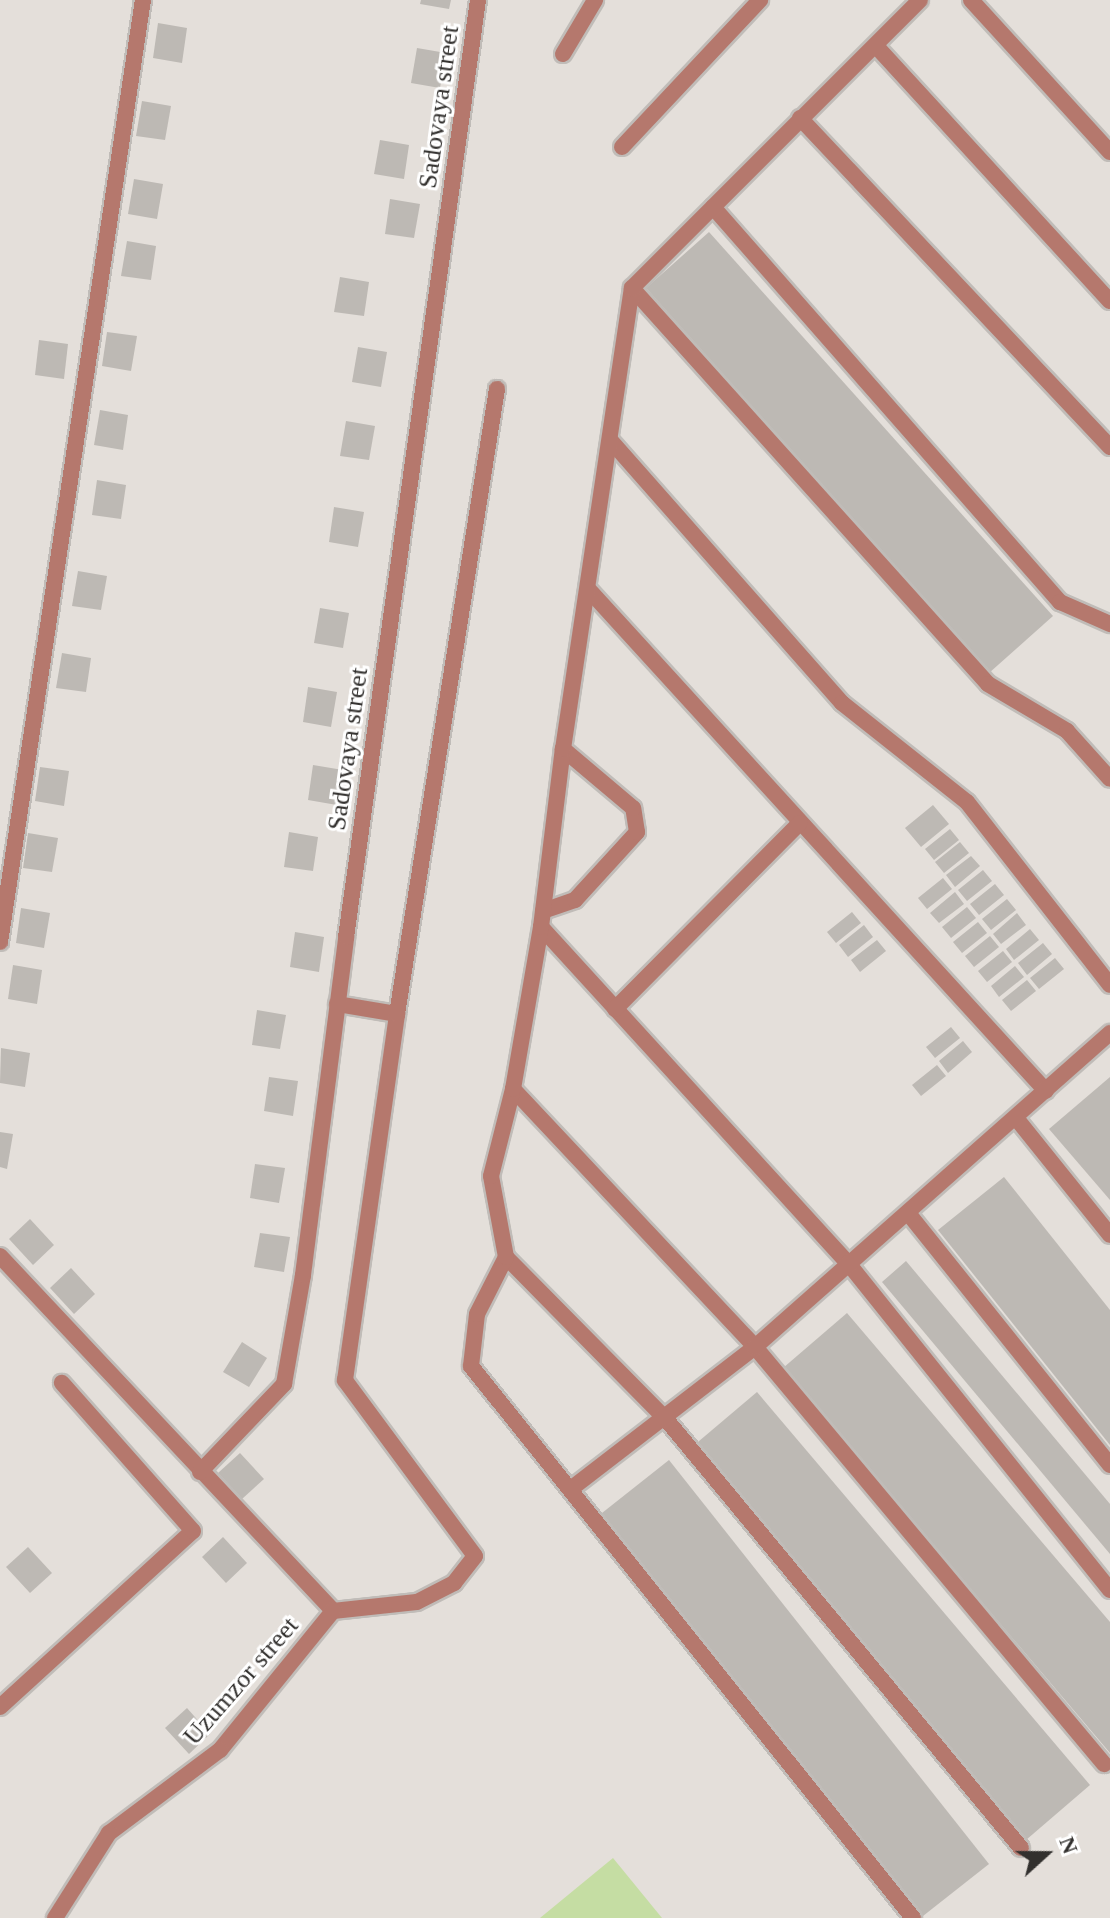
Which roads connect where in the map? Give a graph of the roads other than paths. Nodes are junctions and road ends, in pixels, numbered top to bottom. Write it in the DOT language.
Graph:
graph roads {
  1 [pos="143,0"];
  2 [pos="478,0"];
  3 [pos="595,0"];
  4 [pos="760,0"];
  5 [pos="920,0"];
  6 [pos="971,0"];
  7 [pos="876,46"];
  8 [pos="563,54"];
  9 [pos="800,118"];
  10 [pos="622,147"];
  11 [pos="1110,152"];
  12 [pos="713,207"];
  13 [pos="632,288"];
  14 [pos="1110,301"];
  15 [pos="497,389"];
  16 [pos="611,441"];
  17 [pos="1110,447"];
  18 [pos="589,590"];
  19 [pos="1110,624"];
  20 [pos="563,749"];
  21 [pos="1110,779"];
  22 [pos="800,823"];
  23 [pos="542,919"];
  24 [pos="0,942"];
  25 [pos="1110,985"];
  26 [pos="337,1004"];
  27 [pos="615,1009"];
  28 [pos="397,1014"];
  29 [pos="1110,1033"];
  30 [pos="513,1089"];
  31 [pos="1046,1091"];
  32 [pos="1016,1118"];
  33 [pos="908,1213"];
  34 [pos="1110,1235"];
  35 [pos="0,1256"];
  36 [pos="506,1257"];
  37 [pos="848,1263"];
  38 [pos="755,1347"];
  39 [pos="62,1383"];
  40 [pos="665,1418"];
  41 [pos="1110,1465"];
  42 [pos="200,1472"];
  43 [pos="572,1488"];
  44 [pos="1110,1590"];
  45 [pos="333,1611"];
  46 [pos="0,1707"];
  47 [pos="1104,1764"];
  48 [pos="1021,1848"];
  49 [pos="55,1918"];
  50 [pos="913,1918"];
  1 -- 24 [label="street"];
  2 -- 26 [label="street, Sadovaya street"];
  3 -- 8 [label="street"];
  4 -- 10 [label="street"];
  5 -- 7 [label="street"];
  6 -- 11 [label="street"];
  7 -- 9 [label="street"];
  7 -- 14 [label="street"];
  9 -- 12 [label="street"];
  9 -- 17 [label="street"];
  12 -- 13 [label="street"];
  12 -- 19 [label="street"];
  13 -- 16 [label="street"];
  13 -- 21 [label="street"];
  15 -- 28 [label="street"];
  16 -- 18 [label="street"];
  16 -- 25 [label="street"];
  18 -- 20 [label="street"];
  18 -- 22 [label="street"];
  20 -- 23 [label="street"];
  20 -- 23 [label="street"];
  22 -- 27 [label="street"];
  22 -- 31 [label="street"];
  23 -- 27 [label="street"];
  23 -- 30 [label="street"];
  26 -- 28 [label="street"];
  26 -- 42 [label="street, Sadovaya street"];
  27 -- 37 [label="street"];
  28 -- 45 [label="street"];
  29 -- 31 [label="street"];
  30 -- 36 [label="street"];
  30 -- 38 [label="street"];
  31 -- 32 [label="street"];
  32 -- 33 [label="street"];
  32 -- 34 [label="street"];
  33 -- 37 [label="street"];
  33 -- 41 [label="street"];
  35 -- 42 [label="street"];
  36 -- 40 [label="street"];
  36 -- 43 [label="street"];
  37 -- 38 [label="street"];
  37 -- 44 [label="street"];
  38 -- 40 [label="street"];
  38 -- 47 [label="street"];
  39 -- 46 [label="street"];
  40 -- 43 [label="street"];
  40 -- 48 [label="street"];
  42 -- 45 [label="street"];
  43 -- 50 [label="street"];
  45 -- 49 [label="street, Uzumzor street"];
}
